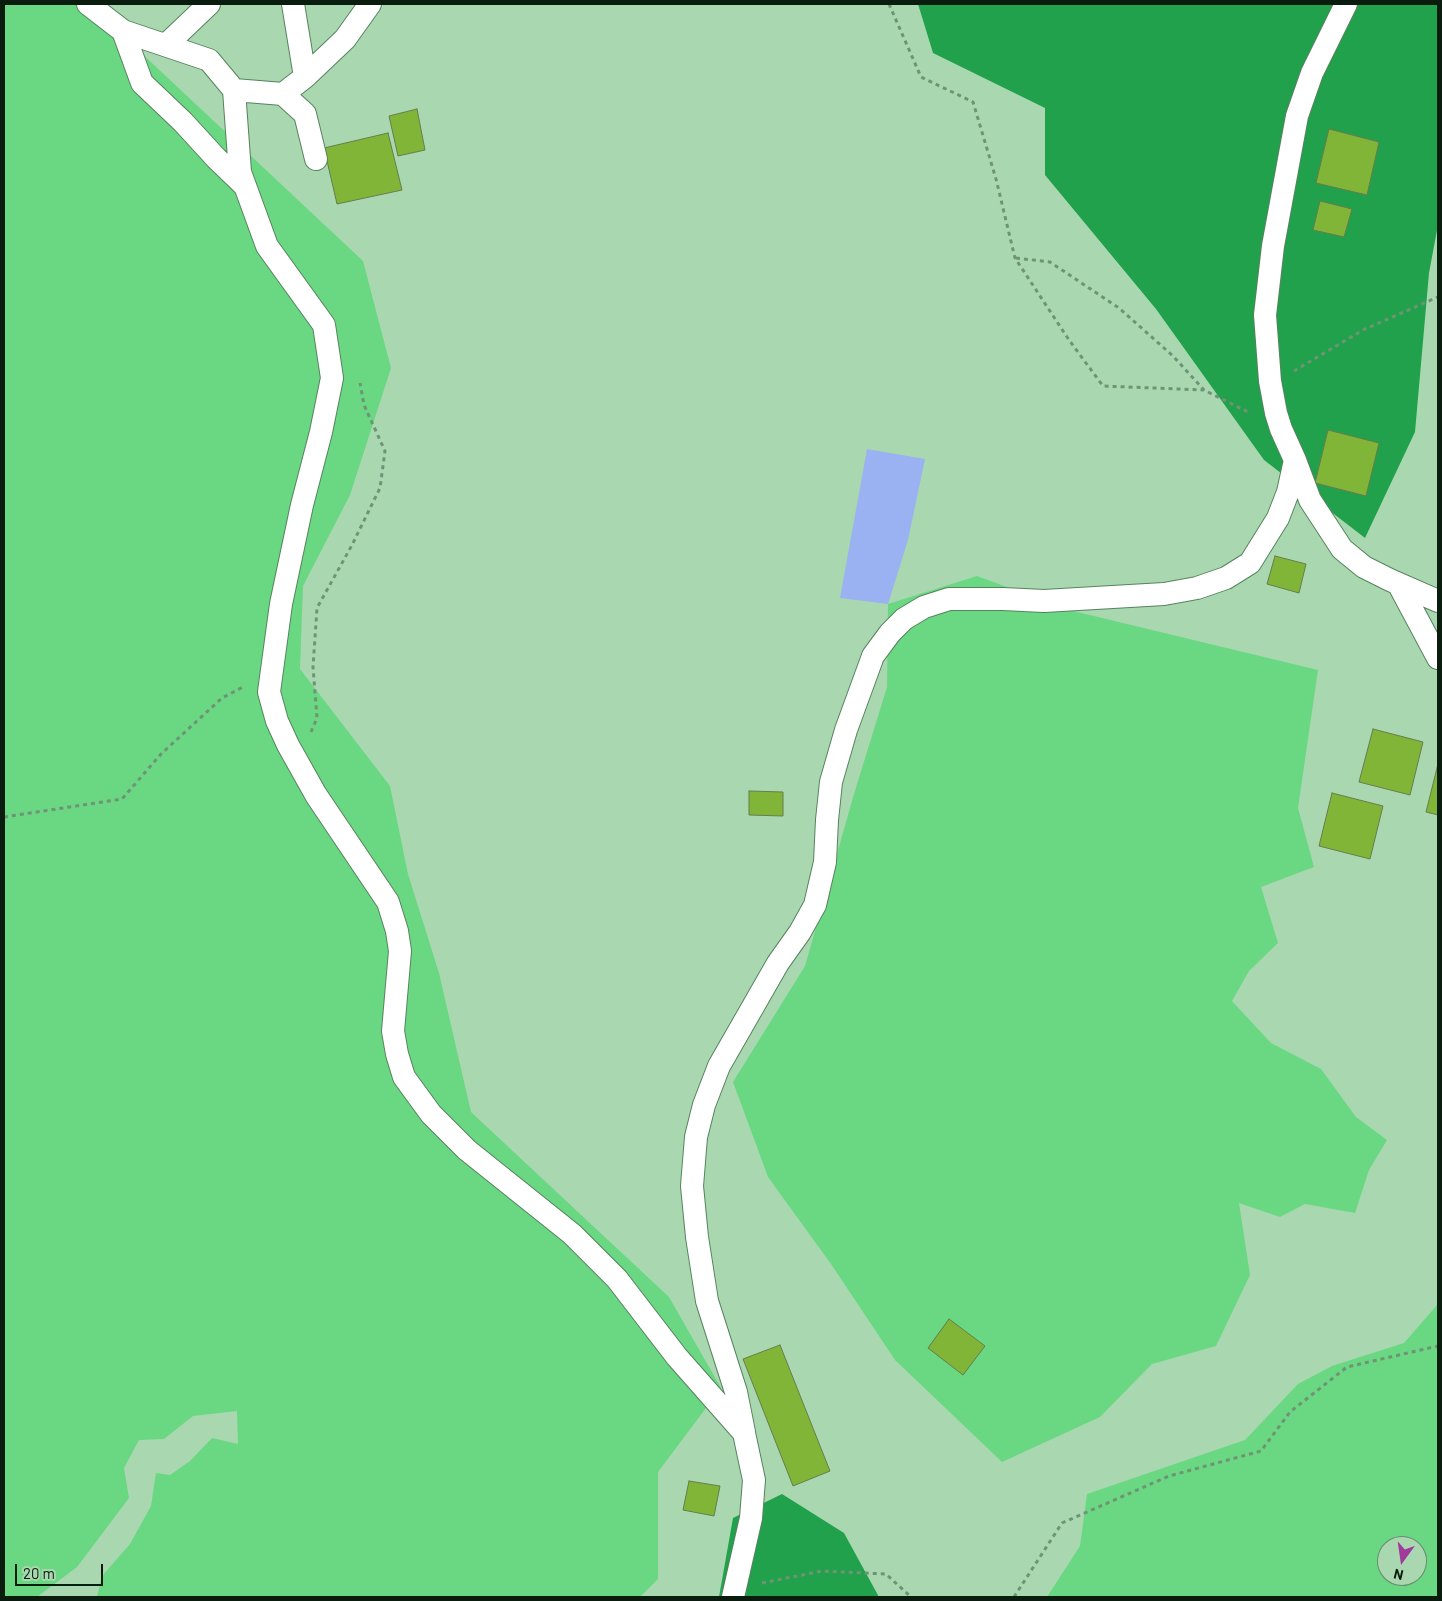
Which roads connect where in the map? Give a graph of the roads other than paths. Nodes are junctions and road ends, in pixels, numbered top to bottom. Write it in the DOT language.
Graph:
graph roads {
  1 [pos="88,4"];
  2 [pos="209,4"];
  3 [pos="293,4"];
  4 [pos="370,4"];
  5 [pos="1346,4"];
  6 [pos="122,31"];
  7 [pos="166,45"];
  8 [pos="305,77"];
  9 [pos="234,90"];
  10 [pos="283,94"];
  11 [pos="316,159"];
  12 [pos="245,186"];
  13 [pos="1295,460"];
  14 [pos="1399,585"];
  15 [pos="1438,601"];
  16 [pos="1438,658"];
  17 [pos="744,1433"];
  18 [pos="734,1593"];
  1 -- 6 [label="street"];
  2 -- 7 [label="street"];
  3 -- 8 [label="street"];
  4 -- 8 [label="street"];
  5 -- 13 [label="street"];
  6 -- 7 [label="street"];
  6 -- 12 [label="street"];
  7 -- 9 [label="street"];
  8 -- 10 [label="street"];
  9 -- 10 [label="street"];
  9 -- 12 [label="street"];
  10 -- 11 [label="street"];
  12 -- 17 [label="street"];
  13 -- 14 [label="street"];
  13 -- 17 [label="street"];
  14 -- 15 [label="street"];
  14 -- 16 [label="street"];
  17 -- 18 [label="street"];
}
